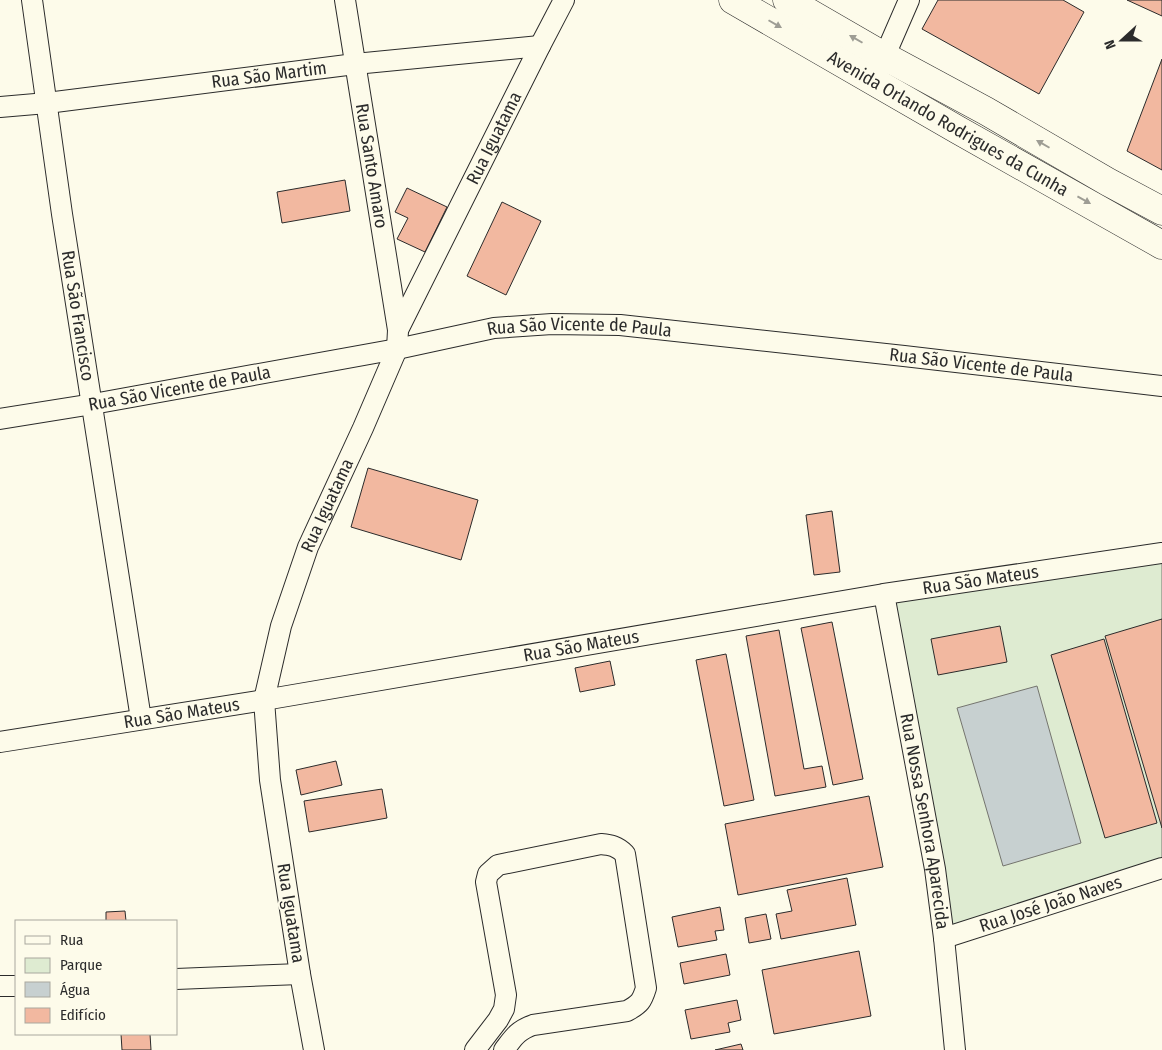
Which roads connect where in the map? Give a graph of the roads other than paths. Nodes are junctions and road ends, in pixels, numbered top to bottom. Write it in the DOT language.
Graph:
graph roads {
  1 [pos="32,0"];
  2 [pos="345,0"];
  3 [pos="564,0"];
  4 [pos="733,0"];
  5 [pos="787,0"];
  6 [pos="909,0"];
  7 [pos="540,46"];
  8 [pos="884,56"];
  9 [pos="355,64"];
  10 [pos="873,80"];
  11 [pos="47,103"];
  12 [pos="0,107"];
  13 [pos="1162,211"];
  14 [pos="1162,245"];
  15 [pos="398,339"];
  16 [pos="1162,386"];
  17 [pos="93,404"];
  18 [pos="0,420"];
  19 [pos="1162,553"];
  20 [pos="884,594"];
  21 [pos="264,700"];
  22 [pos="141,719"];
  23 [pos="0,742"];
  24 [pos="1160,868"];
  25 [pos="944,938"];
  26 [pos="300,974"];
  27 [pos="178,979"];
  28 [pos="0,986"];
  29 [pos="15,986"];
  30 [pos="314,1050"];
  31 [pos="475,1050"];
  32 [pos="504,1050"];
  33 [pos="955,1050"];
  1 -- 11 [label="street, Rua São Francisco"];
  2 -- 9 [label="street, Rua Santo Amaro"];
  3 -- 7 [label="street, Rua Iguatama"];
  4 -- 10 [label="main road, Avenida Orlando Rodrigues da Cunha, one-way"];
  8 -- 5 [label="main road, Avenida Orlando Rodrigues da Cunha, one-way"];
  6 -- 8 [label="street"];
  7 -- 9 [label="street, Rua São Martim"];
  7 -- 15 [label="street, Rua Iguatama"];
  8 -- 10 [label="street"];
  13 -- 8 [label="main road, Avenida Orlando Rodrigues da Cunha, one-way"];
  9 -- 11 [label="street, Rua São Martim"];
  9 -- 15 [label="street, Rua Santo Amaro"];
  10 -- 14 [label="main road, Avenida Orlando Rodrigues da Cunha, one-way"];
  11 -- 12 [label="street, Rua São Martim"];
  11 -- 17 [label="street, Rua São Francisco"];
  15 -- 16 [label="street, Rua São Vicente de Paula"];
  15 -- 17 [label="street, Rua São Vicente de Paula"];
  15 -- 21 [label="street, Rua Iguatama"];
  17 -- 18 [label="street, Rua São Vicente de Paula"];
  17 -- 22 [label="street, Rua São Francisco"];
  19 -- 20 [label="street, Rua São Mateus"];
  20 -- 21 [label="street, Rua São Mateus"];
  20 -- 25 [label="street, Rua Nossa Senhora Aparecida"];
  21 -- 22 [label="street, Rua São Mateus"];
  21 -- 26 [label="street, Rua Iguatama"];
  22 -- 23 [label="street, Rua São Mateus"];
  24 -- 25 [label="street, Rua José João Naves"];
  25 -- 33 [label="street, Rua Nossa Senhora Aparecida"];
  26 -- 27 [label="street"];
  26 -- 30 [label="street, Rua Iguatama"];
  28 -- 29 [label="street"];
  31 -- 32 [label="street"];
}
